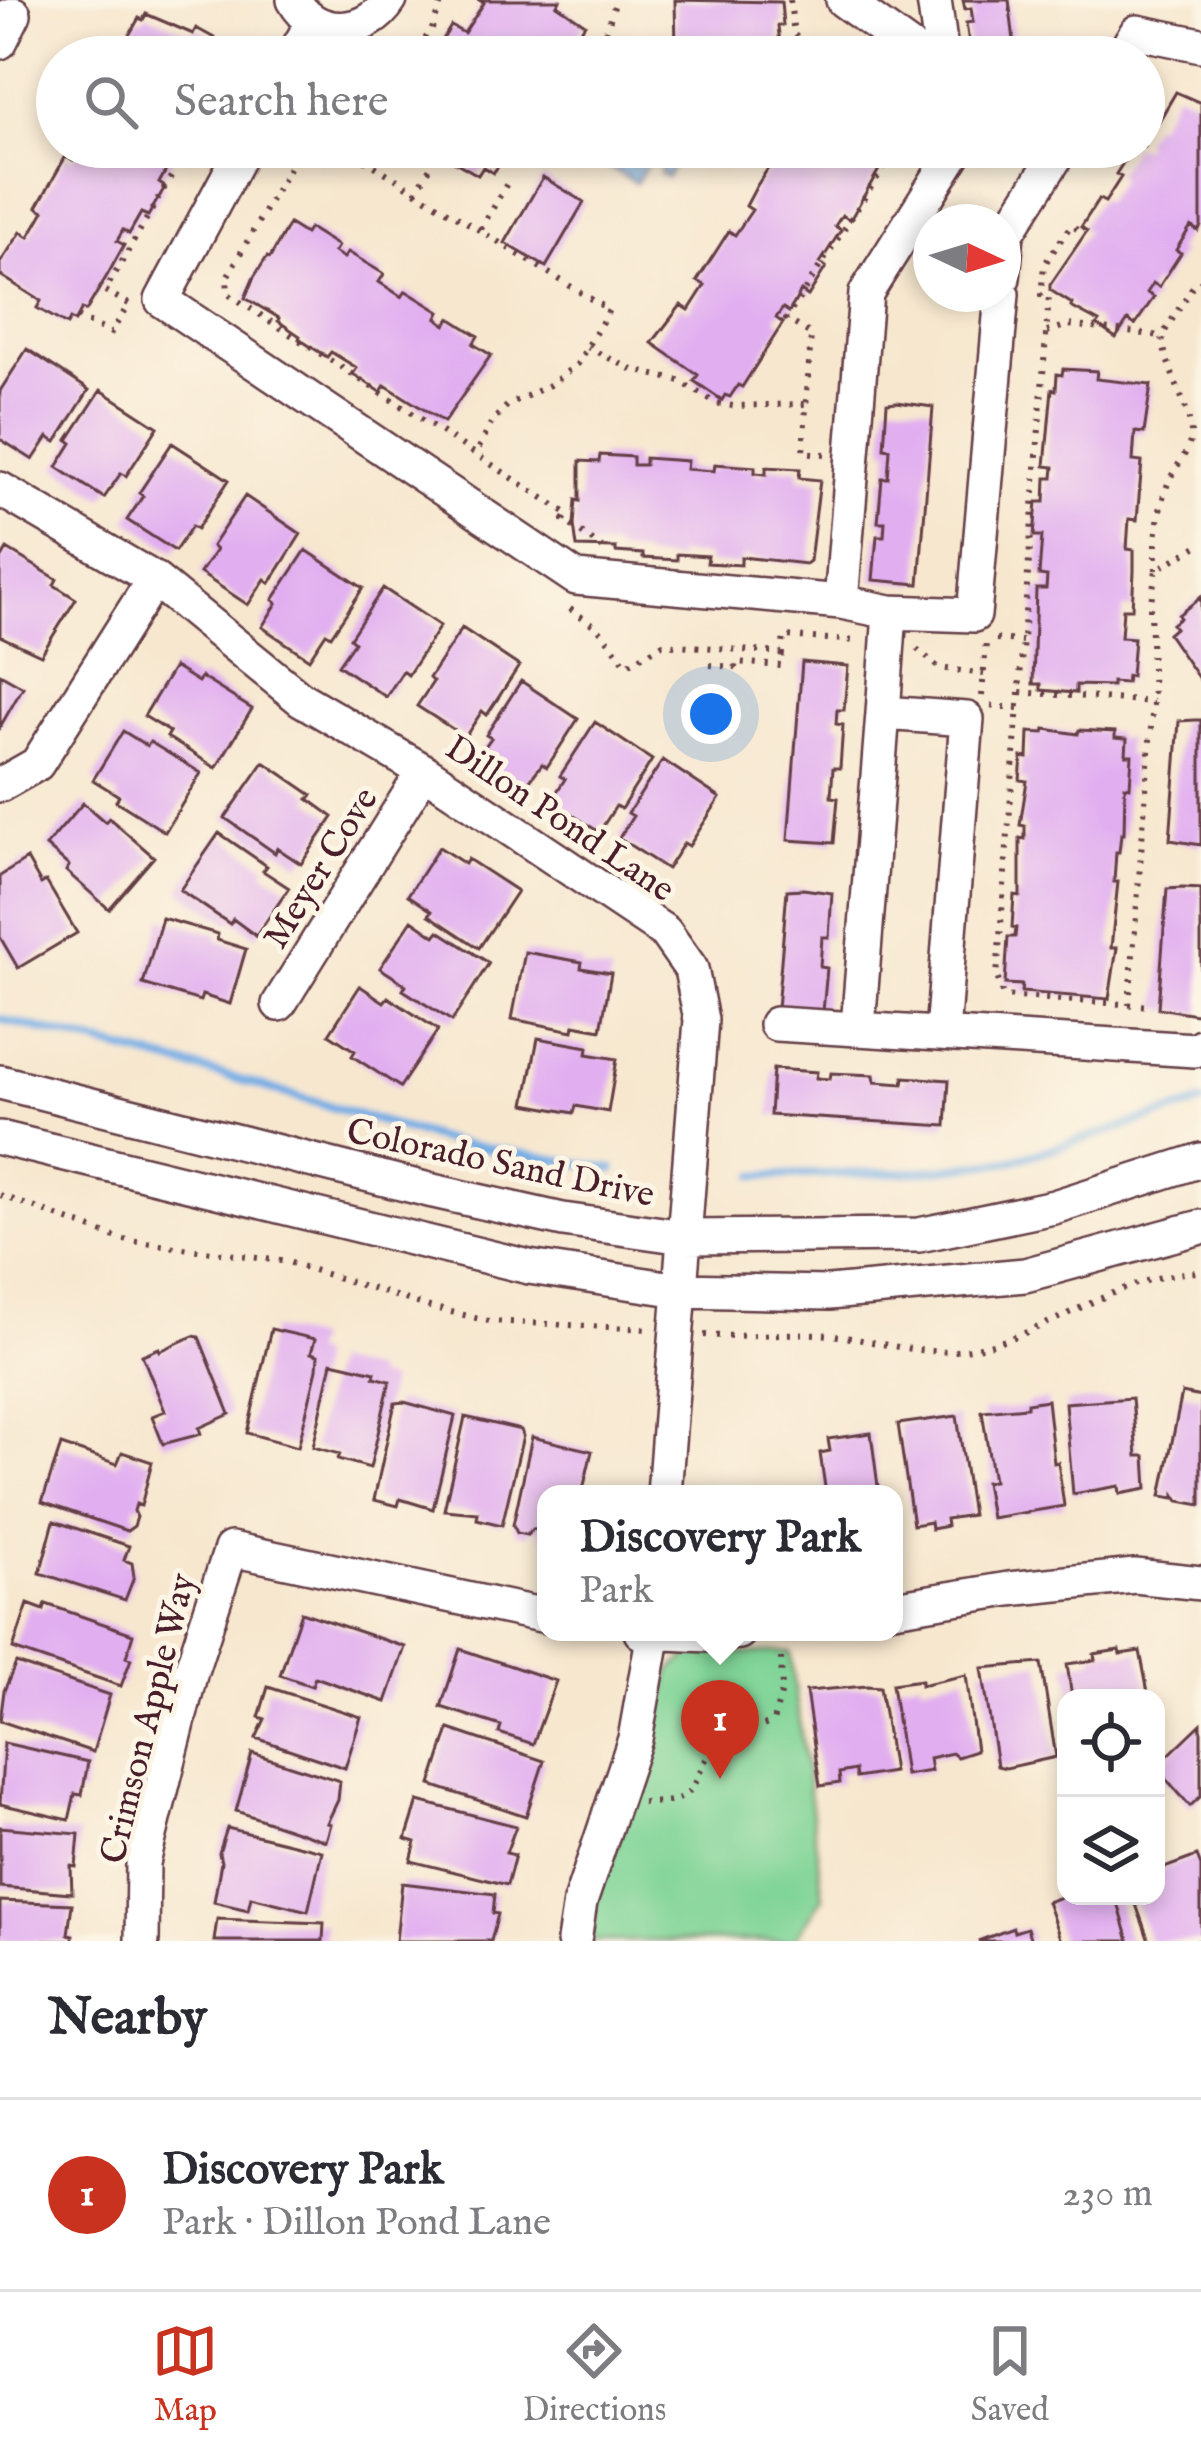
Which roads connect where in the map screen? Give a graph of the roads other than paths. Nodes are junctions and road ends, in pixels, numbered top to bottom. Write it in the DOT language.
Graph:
graph roads {
  1 [pos="390,0"];
  2 [pos="843,0"];
  3 [pos="934,0"];
  4 [pos="303,11"];
  5 [pos="893,36"];
  6 [pos="939,36"];
  7 [pos="1165,38"];
  8 [pos="1201,45"];
  9 [pos="233,168"];
  10 [pos="945,168"];
  11 [pos="1048,168"];
  12 [pos="1021,211"];
  13 [pos="1000,312"];
  14 [pos="0,488"];
  15 [pos="154,579"];
  16 [pos="841,602"];
  17 [pos="890,612"];
  18 [pos="883,713"];
  19 [pos="424,772"];
  20 [pos="0,785"];
  21 [pos="279,1004"];
  22 [pos="776,1024"];
  23 [pos="858,1028"];
  24 [pos="942,1033"];
  25 [pos="1201,1046"];
  26 [pos="0,1082"];
  27 [pos="0,1138"];
  28 [pos="1201,1160"];
  29 [pos="1201,1227"];
  30 [pos="683,1237"];
  31 [pos="680,1290"];
  32 [pos="665,1485"];
  33 [pos="1201,1582"];
  34 [pos="903,1607"];
  35 [pos="537,1614"];
  36 [pos="648,1641"];
  37 [pos="142,1941"];
  38 [pos="574,1941"];
  1 -- 4 [label="street"];
  2 -- 5 [label="street"];
  3 -- 6 [label="street"];
  7 -- 8 [label="street"];
  9 -- 16 [label="street"];
  10 -- 16 [label="street"];
  11 -- 12 [label="street"];
  13 -- 17 [label="street"];
  14 -- 15 [label="street, Dillon Pond Lane"];
  15 -- 19 [label="street, Dillon Pond Lane"];
  15 -- 20 [label="street"];
  16 -- 17 [label="street"];
  17 -- 18 [label="street"];
  18 -- 23 [label="street"];
  18 -- 24 [label="street"];
  19 -- 21 [label="street, Meyer Cove"];
  19 -- 30 [label="street, Dillon Pond Lane"];
  22 -- 23 [label="street"];
  23 -- 24 [label="street"];
  24 -- 25 [label="street"];
  26 -- 30 [label="street, Colorado Sand Drive"];
  27 -- 31 [label="street"];
  28 -- 30 [label="street, Colorado Sand Drive"];
  29 -- 31 [label="street"];
  30 -- 31 [label="street, Dillon Pond Lane"];
  31 -- 32 [label="street, Dillon Pond Lane"];
  33 -- 34 [label="street"];
  35 -- 37 [label="street, Crimson Apple Way"];
  36 -- 38 [label="street"];
}
